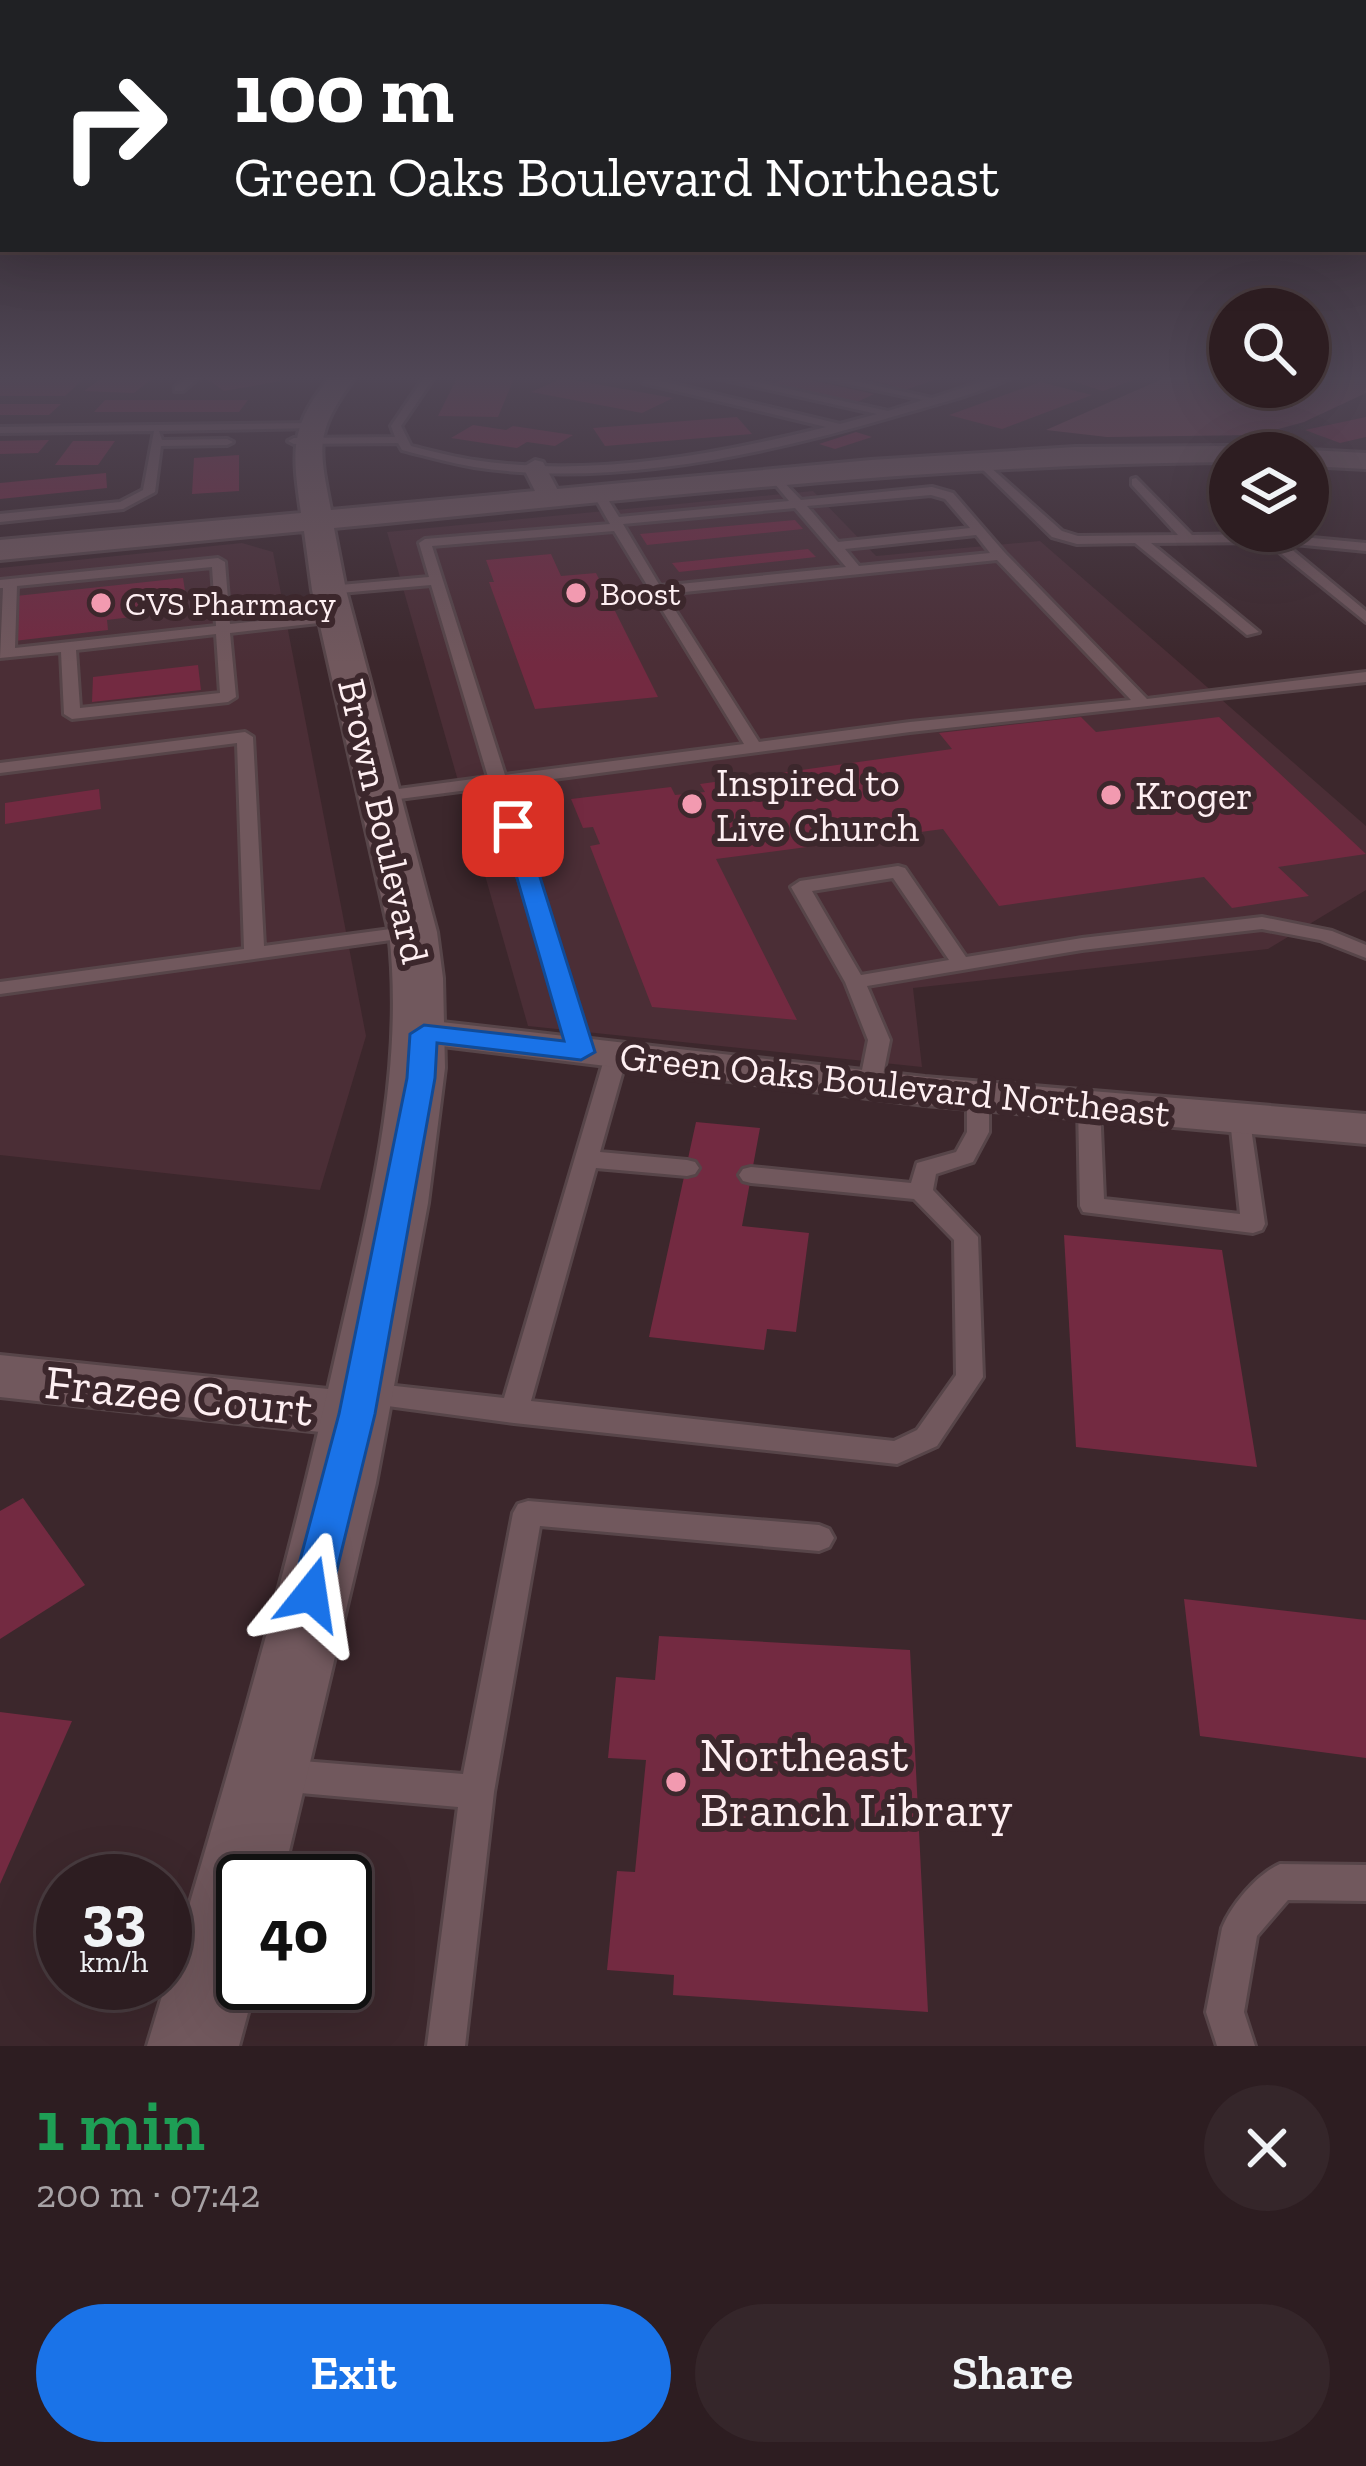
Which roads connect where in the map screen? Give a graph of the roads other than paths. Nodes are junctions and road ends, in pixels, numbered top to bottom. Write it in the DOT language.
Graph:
graph roads {
  1 [pos="152,471"];
  2 [pos="312,471"];
  3 [pos="537,471"];
  4 [pos="854,471"];
  5 [pos="991,471"];
  6 [pos="776,478"];
  7 [pos="1136,482"];
  8 [pos="551,500"];
  9 [pos="797,502"];
  10 [pos="611,514"];
  11 [pos="0,518"];
  12 [pos="317,518"];
  13 [pos="930,520"];
  14 [pos="889,523"];
  15 [pos="981,531"];
  16 [pos="946,534"];
  17 [pos="904,538"];
  18 [pos="1189,539"];
  19 [pos="1209,539"];
  20 [pos="1140,542"];
  21 [pos="1329,544"];
  22 [pos="835,546"];
  23 [pos="1366,548"];
  24 [pos="0,550"];
  25 [pos="1287,552"];
  26 [pos="1000,556"];
  27 [pos="856,570"];
  28 [pos="437,580"];
  29 [pos="5,583"];
  30 [pos="656,591"];
  31 [pos="332,604"];
  32 [pos="1366,618"];
  33 [pos="223,628"];
  34 [pos="1252,632"];
  35 [pos="68,646"];
  36 [pos="4,653"];
  37 [pos="1366,677"];
  38 [pos="1142,704"];
  39 [pos="755,748"];
  40 [pos="0,768"];
  41 [pos="499,781"];
  42 [pos="376,797"];
  43 [pos="413,932"];
  44 [pos="1366,952"];
  45 [pos="254,953"];
  46 [pos="961,964"];
  47 [pos="855,982"];
  48 [pos="0,988"];
  49 [pos="424,1034"];
  50 [pos="599,1054"];
  51 [pos="870,1085"];
  52 [pos="978,1096"];
  53 [pos="1089,1106"];
  54 [pos="1240,1119"];
  55 [pos="1366,1130"];
  56 [pos="586,1159"];
  57 [pos="687,1168"];
  58 [pos="751,1175"];
  59 [pos="922,1192"];
  60 [pos="0,1376"];
  61 [pos="359,1404"];
  62 [pos="514,1412"];
  63 [pos="819,1538"];
  64 [pos="265,1774"];
  65 [pos="477,1792"];
  66 [pos="1366,1883"];
  67 [pos="193,2046"];
  68 [pos="446,2046"];
  69 [pos="1236,2046"];
  1 -- 11 [label="lane"];
  2 -- 12 [label="street, Brown Boulevard"];
  3 -- 8 [label="street"];
  4 -- 6 [label="street"];
  5 -- 20 [label="lane"];
  6 -- 9 [label="lane"];
  6 -- 10 [label="street"];
  7 -- 18 [label="lane"];
  8 -- 10 [label="street"];
  8 -- 12 [label="street"];
  9 -- 10 [label="lane"];
  9 -- 15 [label="lane"];
  9 -- 22 [label="lane"];
  10 -- 28 [label="lane"];
  10 -- 30 [label="lane"];
  12 -- 24 [label="street"];
  12 -- 31 [label="street, Brown Boulevard"];
  13 -- 16 [label="lane"];
  14 -- 17 [label="lane"];
  15 -- 16 [label="lane"];
  15 -- 26 [label="lane"];
  16 -- 17 [label="lane"];
  17 -- 22 [label="lane"];
  18 -- 19 [label="lane"];
  18 -- 20 [label="lane"];
  20 -- 34 [label="lane"];
  21 -- 23 [label="lane"];
  22 -- 27 [label="lane"];
  25 -- 32 [label="lane"];
  26 -- 27 [label="lane"];
  26 -- 38 [label="lane"];
  27 -- 30 [label="lane"];
  28 -- 31 [label="lane"];
  28 -- 41 [label="lane"];
  29 -- 33 [label="lane"];
  29 -- 36 [label="lane"];
  30 -- 39 [label="lane"];
  31 -- 33 [label="lane"];
  31 -- 42 [label="street, Brown Boulevard"];
  33 -- 35 [label="lane"];
  33 -- 35 [label="lane"];
  35 -- 36 [label="lane"];
  37 -- 38 [label="lane"];
  38 -- 39 [label="lane"];
  39 -- 41 [label="lane"];
  40 -- 45 [label="lane"];
  41 -- 42 [label="lane"];
  41 -- 50 [label="lane"];
  42 -- 43 [label="street, Brown Boulevard"];
  43 -- 45 [label="lane"];
  43 -- 49 [label="street, Brown Boulevard"];
  44 -- 46 [label="lane"];
  45 -- 48 [label="lane"];
  46 -- 47 [label="lane"];
  46 -- 47 [label="lane"];
  47 -- 51 [label="lane"];
  49 -- 50 [label="street, Green Oaks Boulevard Northeast"];
  49 -- 61 [label="street, Brown Boulevard"];
  50 -- 51 [label="street, Green Oaks Boulevard Northeast"];
  50 -- 56 [label="lane"];
  51 -- 52 [label="street, Green Oaks Boulevard Northeast"];
  52 -- 53 [label="street, Green Oaks Boulevard Northeast"];
  52 -- 59 [label="lane"];
  53 -- 54 [label="street, Green Oaks Boulevard Northeast"];
  53 -- 54 [label="lane"];
  54 -- 55 [label="street, Green Oaks Boulevard Northeast"];
  56 -- 57 [label="lane"];
  56 -- 62 [label="lane"];
  58 -- 59 [label="lane"];
  59 -- 62 [label="lane"];
  60 -- 61 [label="street, Frazee Court"];
  61 -- 62 [label="lane"];
  61 -- 64 [label="street, Brown Boulevard"];
  63 -- 65 [label="lane"];
  64 -- 65 [label="lane"];
  64 -- 67 [label="street, Brown Boulevard"];
  65 -- 68 [label="lane"];
  66 -- 69 [label="lane"];
}
